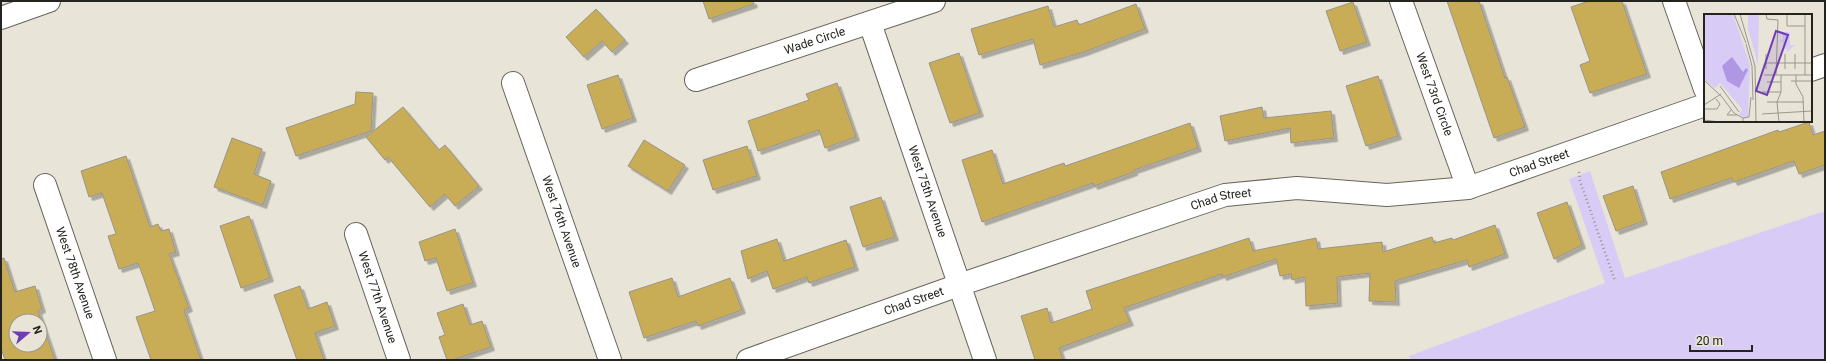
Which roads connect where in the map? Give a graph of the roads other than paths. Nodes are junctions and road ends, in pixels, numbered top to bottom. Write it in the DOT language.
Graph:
graph roads {
  1 [pos="49,1"];
  2 [pos="934,1"];
  3 [pos="1401,1"];
  4 [pos="1674,1"];
  5 [pos="1,18"];
  6 [pos="870,23"];
  7 [pos="1825,65"];
  8 [pos="1812,70"];
  9 [pos="696,80"];
  10 [pos="513,82"];
  11 [pos="1704,86"];
  12 [pos="1704,105"];
  13 [pos="45,185"];
  14 [pos="1468,188"];
  15 [pos="356,234"];
  16 [pos="959,285"];
  17 [pos="106,360"];
  18 [pos="399,360"];
  19 [pos="610,360"];
  20 [pos="748,360"];
  21 [pos="985,360"];
  1 -- 5 [label="main road"];
  2 -- 6 [label="main road, Wade Circle"];
  3 -- 14 [label="main road, West 73rd Circle"];
  4 -- 11 [label="main road"];
  6 -- 9 [label="main road, Wade Circle"];
  6 -- 16 [label="main road, West 75th Avenue"];
  7 -- 8 [label="main road"];
  10 -- 19 [label="main road, West 76th Avenue"];
  12 -- 14 [label="main road, Chad Street"];
  13 -- 17 [label="main road, West 78th Avenue"];
  14 -- 16 [label="main road, Chad Street"];
  15 -- 18 [label="main road, West 77th Avenue"];
  16 -- 20 [label="main road, Chad Street"];
  16 -- 21 [label="main road, West 75th Avenue"];
}
